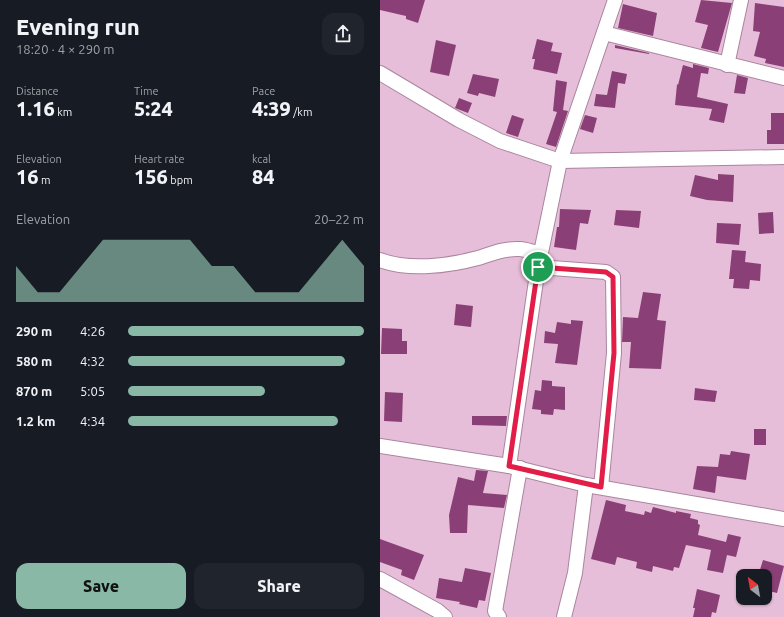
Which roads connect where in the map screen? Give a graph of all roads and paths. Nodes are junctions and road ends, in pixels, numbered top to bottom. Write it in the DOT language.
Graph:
graph roads {
  1 [pos="615,0"];
  2 [pos="740,0"];
  3 [pos="604,33"];
  4 [pos="728,65"];
  5 [pos="380,73"];
  6 [pos="784,78"];
  7 [pos="784,157"];
  8 [pos="560,161"];
  9 [pos="541,253"];
  10 [pos="380,260"];
  11 [pos="538,267"];
  12 [pos="380,446"];
  13 [pos="515,467"];
  14 [pos="586,484"];
  15 [pos="601,487"];
  16 [pos="784,520"];
  17 [pos="380,579"];
  18 [pos="445,617"];
  19 [pos="500,617"];
  20 [pos="564,617"];
  1 -- 3 [label="street"];
  2 -- 4 [label="street"];
  3 -- 4 [label="street"];
  3 -- 8 [label="street"];
  4 -- 6 [label="street"];
  5 -- 8 [label="street"];
  7 -- 8 [label="street"];
  8 -- 9 [label="street"];
  9 -- 10 [label="street"];
  9 -- 11 [label="street"];
  11 -- 13 [label="street"];
  11 -- 15 [label="street"];
  12 -- 13 [label="street"];
  13 -- 14 [label="street"];
  13 -- 19 [label="street"];
  14 -- 15 [label="street"];
  14 -- 20 [label="street"];
  15 -- 16 [label="street"];
  17 -- 18 [label="street"];
}
